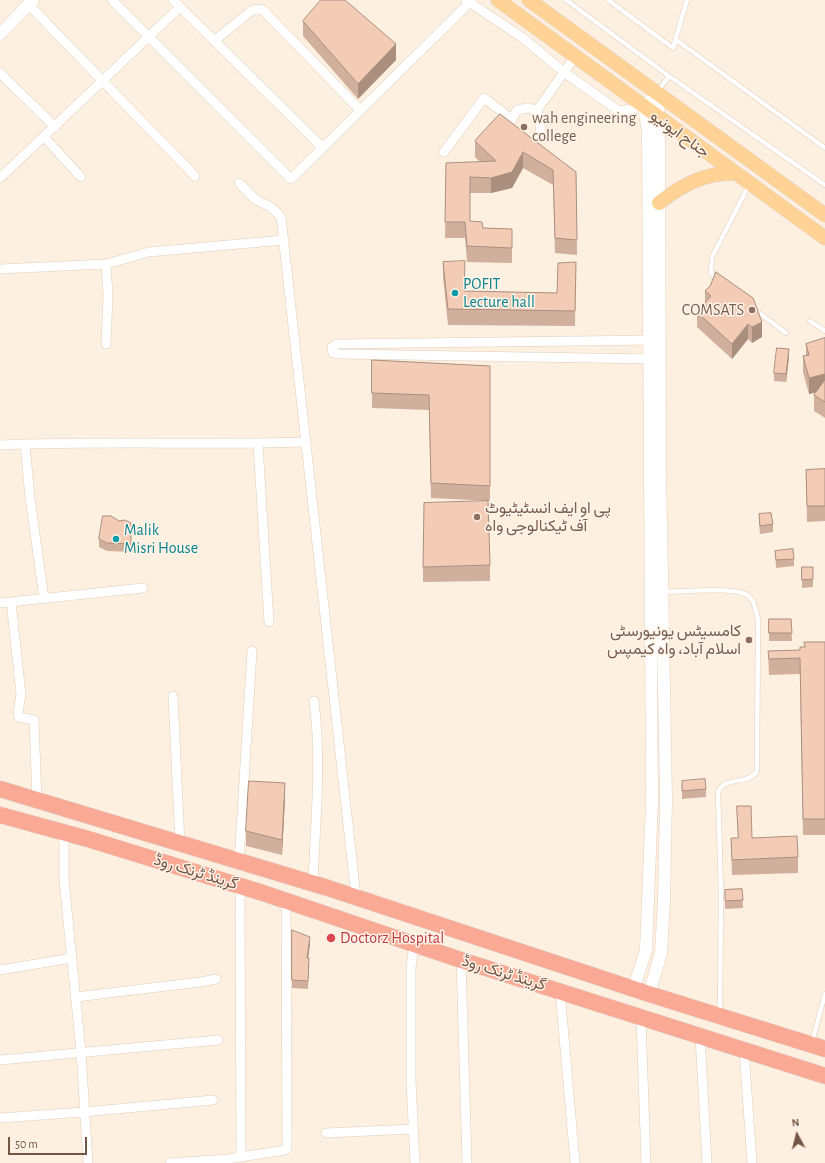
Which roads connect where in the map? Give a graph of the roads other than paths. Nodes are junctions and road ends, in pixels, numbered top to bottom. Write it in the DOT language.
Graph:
graph roads {
  1 [pos="112,0"];
  2 [pos="173,0"];
  3 [pos="498,0"];
  4 [pos="529,0"];
  5 [pos="566,0"];
  6 [pos="608,0"];
  7 [pos="686,0"];
  8 [pos="469,1"];
  9 [pos="31,2"];
  10 [pos="180,7"];
  11 [pos="0,34"];
  12 [pos="150,36"];
  13 [pos="676,39"];
  14 [pos="214,41"];
  15 [pos="575,57"];
  16 [pos="0,73"];
  17 [pos="564,73"];
  18 [pos="668,76"];
  19 [pos="102,82"];
  20 [pos="656,93"];
  21 [pos="644,107"];
  22 [pos="360,110"];
  23 [pos="537,110"];
  24 [pos="659,119"];
  25 [pos="55,127"];
  26 [pos="537,136"];
  27 [pos="44,137"];
  28 [pos="322,147"];
  29 [pos="825,148"];
  30 [pos="444,152"];
  31 [pos="736,173"];
  32 [pos="2,174"];
  33 [pos="195,176"];
  34 [pos="81,177"];
  35 [pos="239,183"];
  36 [pos="750,184"];
  37 [pos="825,185"];
  38 [pos="653,203"];
  39 [pos="825,215"];
  40 [pos="825,238"];
  41 [pos="284,240"];
  42 [pos="106,264"];
  43 [pos="0,269"];
  44 [pos="724,287"];
  45 [pos="749,305"];
  46 [pos="810,321"];
  47 [pos="825,331"];
  48 [pos="786,333"];
  49 [pos="654,340"];
  50 [pos="106,344"];
  51 [pos="654,359"];
  52 [pos="306,442"];
  53 [pos="25,444"];
  54 [pos="258,444"];
  55 [pos="0,445"];
  56 [pos="143,588"];
  57 [pos="655,592"];
  58 [pos="44,598"];
  59 [pos="11,602"];
  60 [pos="0,603"];
  61 [pos="269,622"];
  62 [pos="252,651"];
  63 [pos="173,696"];
  64 [pos="314,701"];
  65 [pos="0,789"];
  66 [pos="37,799"];
  67 [pos="0,815"];
  68 [pos="64,833"];
  69 [pos="180,844"];
  70 [pos="239,862"];
  71 [pos="313,884"];
  72 [pos="240,886"];
  73 [pos="356,898"];
  74 [pos="286,900"];
  75 [pos="414,944"];
  76 [pos="72,958"];
  77 [pos="461,960"];
  78 [pos="0,970"];
  79 [pos="589,973"];
  80 [pos="216,979"];
  81 [pos="560,991"];
  82 [pos="641,991"];
  83 [pos="825,994"];
  84 [pos="76,997"];
  85 [pos="580,997"];
  86 [pos="720,1016"];
  87 [pos="641,1017"];
  88 [pos="700,1036"];
  89 [pos="218,1040"];
  90 [pos="818,1047"];
  91 [pos="744,1050"];
  92 [pos="81,1052"];
  93 [pos="0,1060"];
  94 [pos="825,1076"];
  95 [pos="213,1100"];
  96 [pos="84,1112"];
  97 [pos="0,1118"];
  98 [pos="414,1129"];
  99 [pos="326,1133"];
  100 [pos="241,1156"];
  101 [pos="228,1161"];
  102 [pos="88,1163"];
  103 [pos="170,1163"];
  104 [pos="415,1163"];
  105 [pos="467,1163"];
  106 [pos="575,1163"];
  107 [pos="646,1163"];
  108 [pos="707,1163"];
  109 [pos="752,1163"];
  1 -- 12 [label="street"];
  2 -- 10 [label="street"];
  3 -- 15 [label="main road, جناح ایونیو"];
  4 -- 20 [label="main road, جناح ایونیو"];
  5 -- 18 [label="lane"];
  6 -- 13 [label="lane"];
  7 -- 13 [label="lane"];
  8 -- 17 [label="street"];
  8 -- 22 [label="street"];
  9 -- 11 [label="street"];
  9 -- 19 [label="street"];
  10 -- 12 [label="street"];
  10 -- 14 [label="street"];
  12 -- 19 [label="street"];
  12 -- 28 [label="street"];
  13 -- 29 [label="lane"];
  14 -- 22 [label="street"];
  14 -- 28 [label="street"];
  15 -- 17 [label="street"];
  15 -- 21 [label="main road, جناح ایونیو"];
  16 -- 25 [label="street"];
  17 -- 21 [label="street"];
  17 -- 23 [label="street"];
  18 -- 20 [label="lane"];
  18 -- 37 [label="lane"];
  19 -- 25 [label="street"];
  19 -- 33 [label="street"];
  20 -- 21 [label="street"];
  20 -- 24 [label="street"];
  20 -- 39 [label="main road, جناح ایونیو"];
  21 -- 24 [label="main road, جناح ایونیو"];
  21 -- 38 [label="street"];
  22 -- 28 [label="street"];
  23 -- 26 [label="street"];
  23 -- 30 [label="street"];
  24 -- 31 [label="main road, جناح ایونیو"];
  24 -- 38 [label="street"];
  25 -- 27 [label="street"];
  27 -- 32 [label="street"];
  27 -- 34 [label="street"];
  31 -- 36 [label="main road, جناح ایونیو"];
  31 -- 38 [label="main road"];
  35 -- 41 [label="street"];
  36 -- 40 [label="main road, جناح ایونیو"];
  36 -- 44 [label="lane"];
  38 -- 49 [label="street"];
  41 -- 42 [label="street"];
  41 -- 52 [label="street"];
  42 -- 43 [label="street"];
  42 -- 50 [label="street"];
  45 -- 48 [label="lane"];
  46 -- 47 [label="lane"];
  49 -- 51 [label="street"];
  49 -- 51 [label="street"];
  51 -- 57 [label="street"];
  52 -- 54 [label="street"];
  52 -- 73 [label="street"];
  53 -- 54 [label="street"];
  53 -- 55 [label="street"];
  53 -- 58 [label="street"];
  54 -- 61 [label="street"];
  56 -- 58 [label="street"];
  57 -- 82 [label="street"];
  57 -- 82 [label="street"];
  57 -- 86 [label="lane"];
  58 -- 59 [label="street"];
  59 -- 60 [label="street"];
  59 -- 66 [label="street"];
  62 -- 70 [label="street"];
  63 -- 69 [label="street"];
  64 -- 71 [label="street"];
  65 -- 66 [label="highway, گرینڈ ٹرنک روڈ"];
  66 -- 69 [label="highway, گرینڈ ٹرنک روڈ"];
  67 -- 68 [label="highway, گرینڈ ٹرنک روڈ"];
  68 -- 72 [label="highway, گرینڈ ٹرنک روڈ"];
  68 -- 76 [label="street"];
  69 -- 70 [label="highway, گرینڈ ٹرنک روڈ"];
  70 -- 71 [label="highway, گرینڈ ٹرنک روڈ"];
  71 -- 73 [label="highway, گرینڈ ٹرنک روڈ"];
  72 -- 74 [label="highway, گرینڈ ٹرنک روڈ"];
  72 -- 100 [label="street"];
  73 -- 79 [label="highway, گرینڈ ٹرنک روڈ"];
  74 -- 75 [label="highway, گرینڈ ٹرنک روڈ"];
  74 -- 100 [label="street"];
  75 -- 77 [label="highway, گرینڈ ٹرنک روڈ"];
  75 -- 98 [label="street"];
  76 -- 78 [label="street"];
  76 -- 84 [label="street"];
  77 -- 81 [label="highway, گرینڈ ٹرنک روڈ"];
  77 -- 105 [label="street"];
  79 -- 82 [label="highway, گرینڈ ٹرنک روڈ"];
  79 -- 85 [label="highway"];
  80 -- 84 [label="street"];
  81 -- 85 [label="highway, گرینڈ ٹرنک روڈ"];
  81 -- 106 [label="street"];
  82 -- 86 [label="highway, گرینڈ ٹرنک روڈ"];
  83 -- 90 [label="lane"];
  84 -- 92 [label="street"];
  85 -- 87 [label="highway, گرینڈ ٹرنک روڈ"];
  86 -- 90 [label="highway, گرینڈ ٹرنک روڈ"];
  87 -- 88 [label="highway, گرینڈ ٹرنک روڈ"];
  87 -- 107 [label="street"];
  88 -- 91 [label="highway, گرینڈ ٹرنک روڈ"];
  88 -- 108 [label="street"];
  89 -- 92 [label="street"];
  91 -- 94 [label="highway, گرینڈ ٹرنک روڈ"];
  91 -- 109 [label="street"];
  92 -- 93 [label="street"];
  92 -- 96 [label="street"];
  95 -- 96 [label="street"];
  96 -- 97 [label="street"];
  96 -- 102 [label="street"];
  98 -- 99 [label="street"];
  98 -- 104 [label="street"];
  100 -- 101 [label="street"];
  101 -- 103 [label="street"];
}
